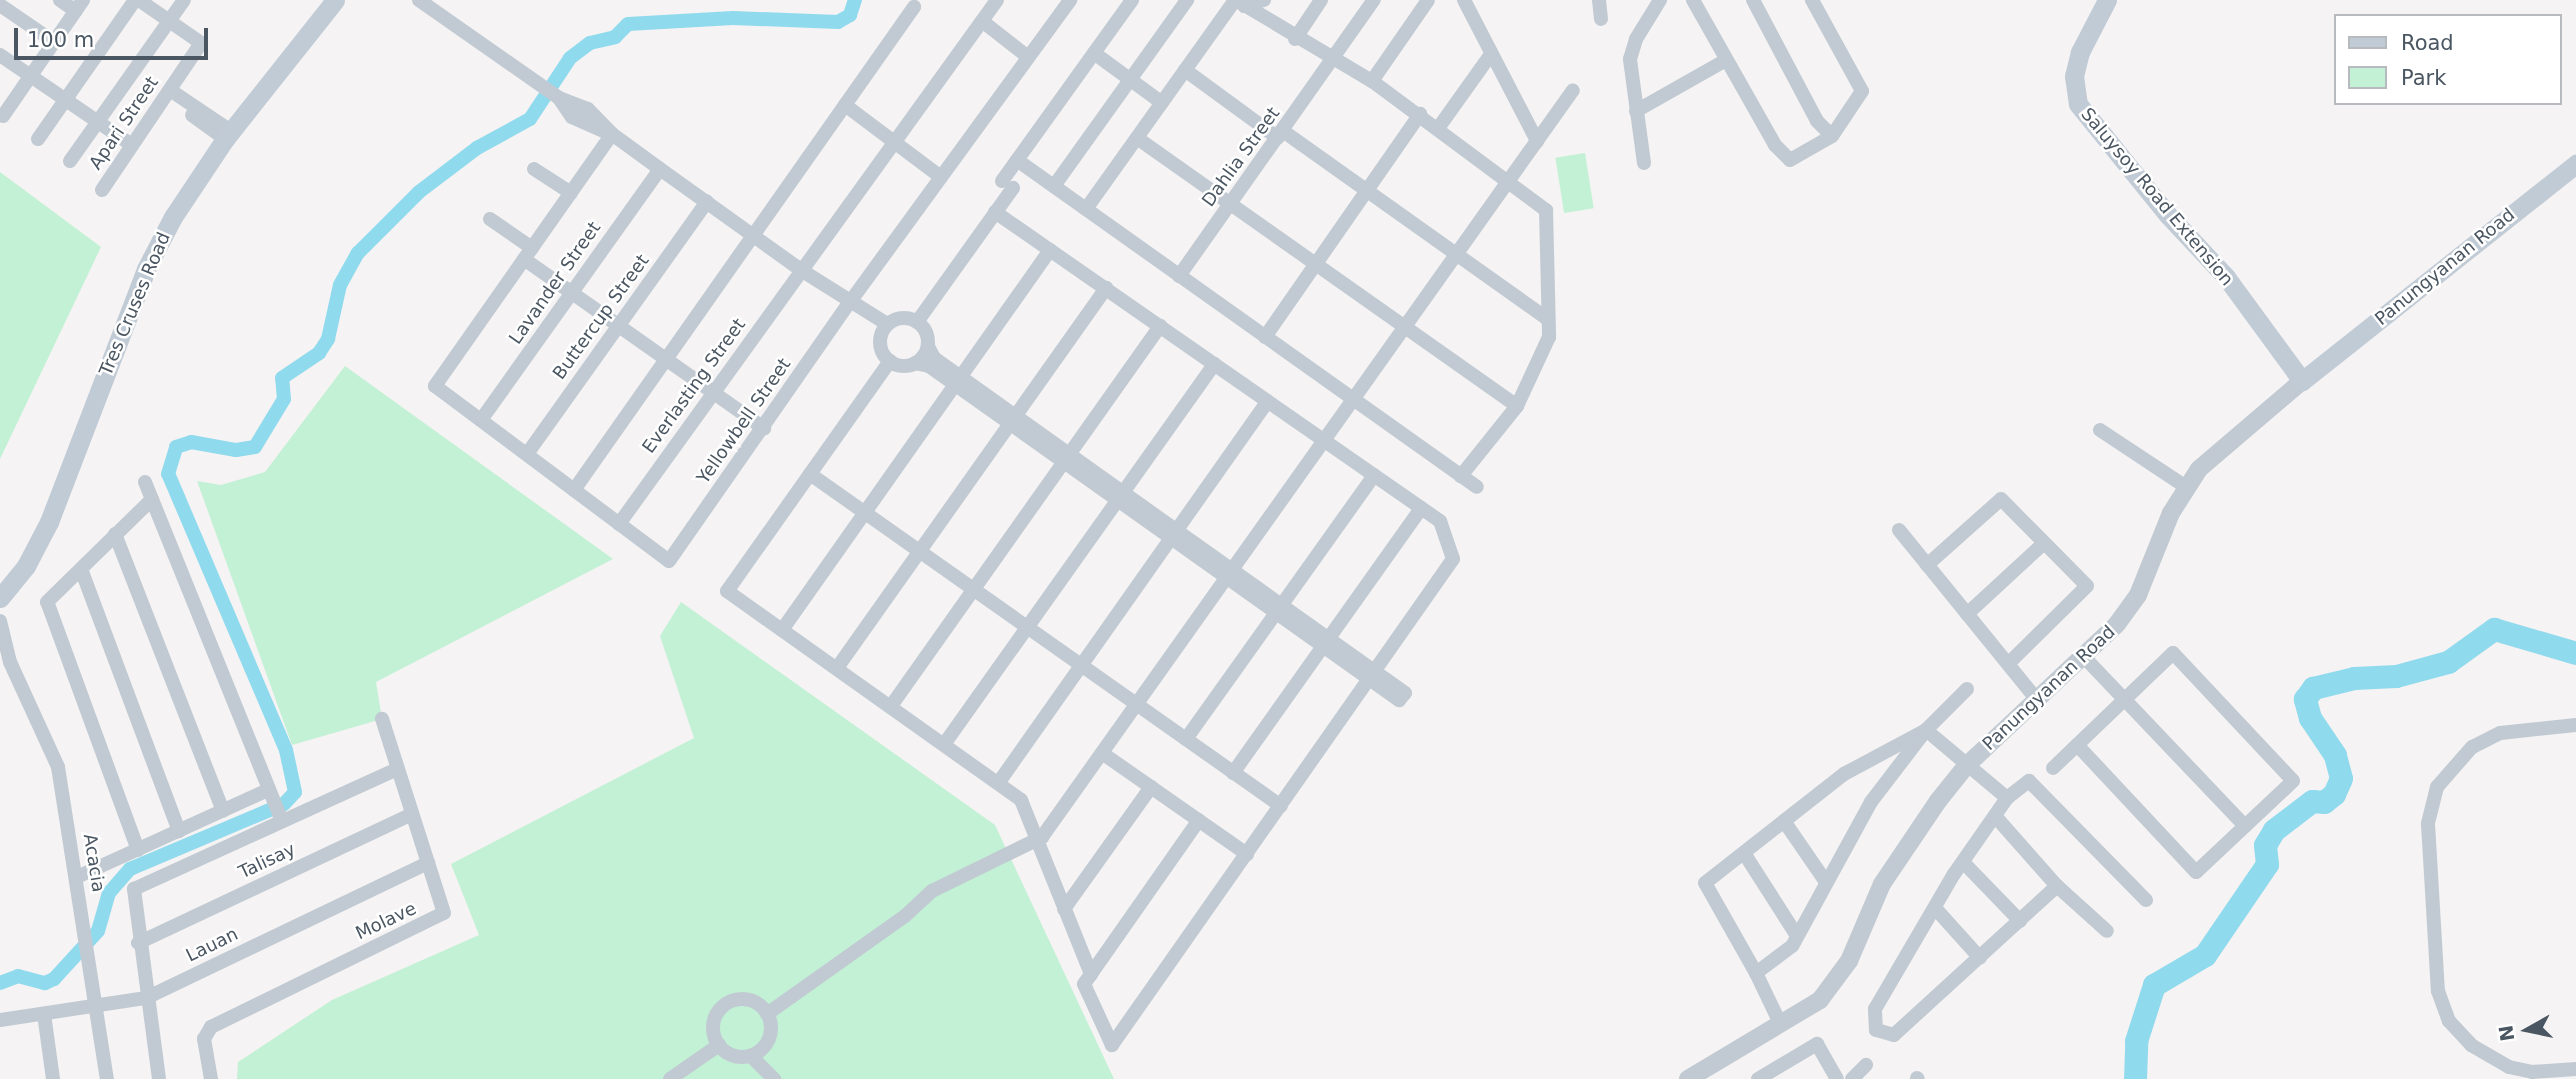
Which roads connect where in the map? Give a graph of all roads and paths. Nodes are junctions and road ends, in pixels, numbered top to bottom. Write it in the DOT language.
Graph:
graph roads {
  1 [pos="60,0"];
  2 [pos="137,0"];
  3 [pos="184,0"];
  4 [pos="335,0"];
  5 [pos="419,0"];
  6 [pos="997,0"];
  7 [pos="1069,0"];
  8 [pos="1132,0"];
  9 [pos="1187,0"];
  10 [pos="1264,0"];
  11 [pos="1321,0"];
  12 [pos="1374,0"];
  13 [pos="1428,0"];
  14 [pos="1464,0"];
  15 [pos="1599,0"];
  16 [pos="1660,0"];
  17 [pos="1692,0"];
  18 [pos="1753,0"];
  19 [pos="1812,0"];
  20 [pos="2107,0"];
  21 [pos="1238,2"];
  22 [pos="0,5"];
  23 [pos="80,6"];
  24 [pos="914,7"];
  25 [pos="1601,19"];
  26 [pos="169,21"];
  27 [pos="982,21"];
  28 [pos="1295,39"];
  29 [pos="54,42"];
  30 [pos="1094,53"];
  31 [pos="1492,54"];
  32 [pos="0,55"];
  33 [pos="1028,57"];
  34 [pos="1726,60"];
  35 [pos="1334,61"];
  36 [pos="1185,70"];
  37 [pos="31,76"];
  38 [pos="1130,79"];
  39 [pos="1372,81"];
  40 [pos="1573,90"];
  41 [pos="167,93"];
  42 [pos="66,100"];
  43 [pos="1162,103"];
  44 [pos="845,105"];
  45 [pos="1636,111"];
  46 [pos="1420,114"];
  47 [pos="2,116"];
  48 [pos="98,122"];
  49 [pos="1439,127"];
  50 [pos="612,134"];
  51 [pos="1281,134"];
  52 [pos="228,135"];
  53 [pos="1832,136"];
  54 [pos="1137,138"];
  55 [pos="38,139"];
  56 [pos="1536,141"];
  57 [pos="895,143"];
  58 [pos="132,145"];
  59 [pos="1017,160"];
  60 [pos="70,162"];
  61 [pos="1644,163"];
  62 [pos="2576,164"];
  63 [pos="534,169"];
  64 [pos="660,169"];
  65 [pos="941,177"];
  66 [pos="1510,179"];
  67 [pos="1054,186"];
  68 [pos="102,190"];
  69 [pos="1368,192"];
  70 [pos="571,193"];
  71 [pos="707,202"];
  72 [pos="1232,202"];
  73 [pos="1086,209"];
  74 [pos="996,212"];
  75 [pos="490,219"];
  76 [pos="753,235"];
  77 [pos="1051,250"];
  78 [pos="528,254"];
  79 [pos="1456,255"];
  80 [pos="1316,264"];
  81 [pos="801,270"];
  82 [pos="1179,276"];
  83 [pos="1106,289"];
  84 [pos="571,292"];
  85 [pos="849,302"];
  86 [pos="1548,319"];
  87 [pos="917,322"];
  88 [pos="620,326"];
  89 [pos="1160,326"];
  90 [pos="1404,328"];
  91 [pos="884,330"];
  92 [pos="1265,337"];
  93 [pos="928,345"];
  94 [pos="666,359"];
  95 [pos="890,361"];
  96 [pos="915,363"];
  97 [pos="1214,364"];
  98 [pos="958,381"];
  99 [pos="2302,381"];
  100 [pos="713,392"];
  101 [pos="1353,400"];
  102 [pos="1268,401"];
  103 [pos="1517,406"];
  104 [pos="481,420"];
  105 [pos="1013,420"];
  106 [pos="764,428"];
  107 [pos="2100,430"];
  108 [pos="1324,440"];
  109 [pos="527,454"];
  110 [pos="1066,458"];
  111 [pos="810,474"];
  112 [pos="1374,475"];
  113 [pos="1461,476"];
  114 [pos="145,482"];
  115 [pos="1477,487"];
  116 [pos="2186,487"];
  117 [pos="574,490"];
  118 [pos="1120,496"];
  119 [pos="152,499"];
  120 [pos="1421,508"];
  121 [pos="865,513"];
  122 [pos="619,524"];
  123 [pos="1899,530"];
  124 [pos="115,534"];
  125 [pos="1174,534"];
  126 [pos="2044,543"];
  127 [pos="919,551"];
  128 [pos="1927,565"];
  129 [pos="81,569"];
  130 [pos="1230,574"];
  131 [pos="973,589"];
  132 [pos="0,598"];
  133 [pos="1279,609"];
  134 [pos="1967,614"];
  135 [pos="1,624"];
  136 [pos="1027,627"];
  137 [pos="782,629"];
  138 [pos="1326,642"];
  139 [pos="5,658"];
  140 [pos="2085,658"];
  141 [pos="2008,664"];
  142 [pos="1081,665"];
  143 [pos="836,668"];
  144 [pos="1374,676"];
  145 [pos="1967,689"];
  146 [pos="2125,700"];
  147 [pos="2038,701"];
  148 [pos="1137,704"];
  149 [pos="891,706"];
  150 [pos="382,719"];
  151 [pos="2576,725"];
  152 [pos="1926,730"];
  153 [pos="1186,739"];
  154 [pos="945,743"];
  155 [pos="2077,745"];
  156 [pos="1102,753"];
  157 [pos="1966,766"];
  158 [pos="2053,768"];
  159 [pos="397,769"];
  160 [pos="1233,773"];
  161 [pos="999,782"];
  162 [pos="1151,787"];
  163 [pos="270,793"];
  164 [pos="2007,798"];
  165 [pos="1281,806"];
  166 [pos="223,811"];
  167 [pos="412,814"];
  168 [pos="279,815"];
  169 [pos="1995,816"];
  170 [pos="1199,820"];
  171 [pos="1784,821"];
  172 [pos="2245,826"];
  173 [pos="180,831"];
  174 [pos="1035,842"];
  175 [pos="138,850"];
  176 [pos="1744,853"];
  177 [pos="1247,854"];
  178 [pos="1963,862"];
  179 [pos="428,863"];
  180 [pos="77,877"];
  181 [pos="1826,882"];
  182 [pos="2057,886"];
  183 [pos="2146,900"];
  184 [pos="1935,908"];
  185 [pos="1064,909"];
  186 [pos="2021,921"];
  187 [pos="2107,931"];
  188 [pos="1797,936"];
  189 [pos="138,943"];
  190 [pos="1980,958"];
  191 [pos="1756,973"];
  192 [pos="1091,974"];
  193 [pos="146,998"];
  194 [pos="96,1007"];
  195 [pos="44,1014"];
  196 [pos="767,1014"];
  197 [pos="0,1020"];
  198 [pos="1780,1024"];
  199 [pos="719,1045"];
  200 [pos="751,1056"];
  201 [pos="1866,1065"];
  202 [pos="2576,1069"];
  203 [pos="53,1079"];
  204 [pos="107,1079"];
  205 [pos="159,1079"];
  206 [pos="211,1079"];
  207 [pos="670,1079"];
  208 [pos="775,1079"];
  209 [pos="1688,1079"];
  210 [pos="1758,1079"];
  211 [pos="1837,1079"];
  212 [pos="1852,1079"];
  1 -- 23 [label="street"];
  2 -- 26 [label="street"];
  2 -- 42 [label="street"];
  3 -- 26 [label="street"];
  4 -- 52 [label="main road, Tres Cruses Road"];
  5 -- 50 [label="street"];
  6 -- 27 [label="street, Everlasting Street"];
  7 -- 33 [label="street, Yellowbell Street"];
  8 -- 30 [label="street"];
  9 -- 38 [label="street"];
  10 -- 21 [label="street"];
  11 -- 28 [label="street"];
  12 -- 35 [label="street, Dahlia Street"];
  13 -- 39 [label="street"];
  14 -- 31 [label="street"];
  15 -- 25 [label="street"];
  16 -- 45 [label="street"];
  17 -- 34 [label="street"];
  18 -- 53 [label="street"];
  19 -- 53 [label="street"];
  20 -- 99 [label="main road, Saluysoy Road Extension"];
  21 -- 28 [label="street"];
  21 -- 36 [label="street"];
  22 -- 29 [label="street"];
  23 -- 29 [label="street"];
  24 -- 44 [label="street"];
  26 -- 41 [label="street, Apari Street"];
  26 -- 48 [label="street"];
  27 -- 33 [label="street"];
  27 -- 57 [label="street, Everlasting Street"];
  28 -- 35 [label="street"];
  29 -- 37 [label="street"];
  30 -- 38 [label="street"];
  30 -- 59 [label="street"];
  31 -- 49 [label="street"];
  31 -- 56 [label="street"];
  32 -- 37 [label="street"];
  33 -- 65 [label="street, Yellowbell Street"];
  34 -- 45 [label="street"];
  34 -- 53 [label="street"];
  35 -- 39 [label="street"];
  35 -- 51 [label="street, Dahlia Street"];
  36 -- 43 [label="street"];
  36 -- 51 [label="street"];
  37 -- 42 [label="street"];
  37 -- 47 [label="street"];
  38 -- 43 [label="street"];
  38 -- 67 [label="street"];
  39 -- 46 [label="street"];
  40 -- 56 [label="street"];
  41 -- 52 [label="street"];
  41 -- 58 [label="street, Apari Street"];
  42 -- 48 [label="street"];
  42 -- 55 [label="street"];
  43 -- 54 [label="street"];
  44 -- 57 [label="street"];
  44 -- 76 [label="street"];
  45 -- 61 [label="street"];
  46 -- 49 [label="street"];
  46 -- 69 [label="street"];
  48 -- 58 [label="street"];
  48 -- 60 [label="street"];
  49 -- 66 [label="street"];
  50 -- 64 [label="street"];
  50 -- 70 [label="street"];
  51 -- 69 [label="street"];
  51 -- 72 [label="street, Dahlia Street"];
  52 -- 132 [label="main road, Tres Cruses Road"];
  54 -- 72 [label="street"];
  54 -- 73 [label="street"];
  56 -- 66 [label="street"];
  57 -- 65 [label="street"];
  57 -- 81 [label="street, Everlasting Street"];
  58 -- 68 [label="street, Apari Street"];
  59 -- 67 [label="street"];
  59 -- 74 [label="street"];
  62 -- 99 [label="main road, Panungyanan Road"];
  63 -- 70 [label="street"];
  64 -- 71 [label="street"];
  64 -- 84 [label="street, Lavander Street"];
  65 -- 85 [label="street, Yellowbell Street"];
  66 -- 79 [label="street"];
  66 -- 86 [label="street"];
  67 -- 73 [label="street"];
  69 -- 79 [label="street"];
  69 -- 80 [label="street"];
  70 -- 78 [label="street"];
  71 -- 76 [label="street"];
  71 -- 88 [label="street, Buttercup Street"];
  72 -- 80 [label="street"];
  72 -- 82 [label="street, Dahlia Street"];
  73 -- 82 [label="street"];
  74 -- 77 [label="street"];
  74 -- 87 [label="street"];
  75 -- 78 [label="street"];
  76 -- 81 [label="street"];
  76 -- 94 [label="street"];
  77 -- 83 [label="street"];
  77 -- 98 [label="street"];
  78 -- 84 [label="street"];
  78 -- 104 [label="street"];
  79 -- 86 [label="street"];
  79 -- 90 [label="street"];
  80 -- 90 [label="street"];
  80 -- 92 [label="street"];
  81 -- 85 [label="street"];
  81 -- 100 [label="street, Everlasting Street"];
  82 -- 92 [label="street"];
  83 -- 89 [label="street"];
  83 -- 105 [label="street"];
  84 -- 88 [label="street"];
  84 -- 104 [label="street, Lavander Street"];
  85 -- 91 [label="street"];
  85 -- 106 [label="street, Yellowbell Street"];
  86 -- 103 [label="street"];
  87 -- 91 [label="street"];
  87 -- 93 [label="street"];
  88 -- 94 [label="street"];
  88 -- 109 [label="street, Buttercup Street"];
  89 -- 97 [label="street"];
  89 -- 110 [label="street"];
  90 -- 101 [label="street"];
  90 -- 103 [label="street"];
  91 -- 95 [label="street"];
  92 -- 101 [label="street"];
  93 -- 96 [label="street"];
  93 -- 98 [label="street"];
  94 -- 100 [label="street"];
  94 -- 117 [label="street"];
  95 -- 96 [label="street"];
  95 -- 111 [label="street"];
  96 -- 98 [label="street"];
  97 -- 102 [label="street"];
  97 -- 118 [label="street"];
  98 -- 105 [label="street"];
  98 -- 121 [label="street"];
  99 -- 116 [label="street, Panungyanan Road"];
  100 -- 106 [label="street"];
  100 -- 122 [label="street, Everlasting Street"];
  101 -- 108 [label="street"];
  101 -- 113 [label="street"];
  102 -- 108 [label="street"];
  102 -- 125 [label="street"];
  103 -- 113 [label="street"];
  104 -- 109 [label="street"];
  105 -- 110 [label="street"];
  105 -- 127 [label="street"];
  106 -- 122 [label="street, Yellowbell Street"];
  107 -- 116 [label="street"];
  108 -- 112 [label="street"];
  108 -- 130 [label="street"];
  109 -- 117 [label="street"];
  110 -- 118 [label="street"];
  110 -- 131 [label="street"];
  111 -- 121 [label="street"];
  111 -- 137 [label="street"];
  112 -- 120 [label="street"];
  112 -- 133 [label="street"];
  113 -- 115 [label="street"];
  114 -- 119 [label="street"];
  116 -- 140 [label="street, Panungyanan Road"];
  117 -- 122 [label="street"];
  118 -- 125 [label="street"];
  118 -- 136 [label="street"];
  119 -- 124 [label="street"];
  119 -- 163 [label="street"];
  120 -- 138 [label="street"];
  120 -- 144 [label="street"];
  121 -- 127 [label="street"];
  121 -- 137 [label="street"];
  123 -- 128 [label="street"];
  124 -- 129 [label="street"];
  124 -- 166 [label="street"];
  125 -- 130 [label="street"];
  125 -- 142 [label="street"];
  126 -- 128 [label="street"];
  126 -- 134 [label="street"];
  126 -- 141 [label="street"];
  127 -- 131 [label="street"];
  127 -- 143 [label="street"];
  128 -- 134 [label="street"];
  129 -- 173 [label="street"];
  129 -- 175 [label="street"];
  130 -- 133 [label="street"];
  130 -- 148 [label="street"];
  131 -- 136 [label="street"];
  131 -- 149 [label="street"];
  133 -- 138 [label="street"];
  133 -- 153 [label="street"];
  134 -- 141 [label="street"];
  135 -- 139 [label="street, Acacia"];
  136 -- 142 [label="street"];
  136 -- 154 [label="street"];
  137 -- 143 [label="street"];
  138 -- 144 [label="street"];
  138 -- 160 [label="street"];
  139 -- 180 [label="street, Acacia"];
  140 -- 146 [label="street"];
  140 -- 147 [label="street, Panungyanan Road"];
  141 -- 147 [label="street"];
  142 -- 148 [label="street"];
  142 -- 161 [label="street"];
  143 -- 149 [label="street"];
  144 -- 165 [label="street"];
  145 -- 152 [label="street"];
  146 -- 155 [label="street"];
  146 -- 172 [label="street"];
  146 -- 172 [label="street"];
  147 -- 157 [label="street, Panungyanan Road"];
  148 -- 153 [label="street"];
  148 -- 156 [label="street"];
  149 -- 154 [label="street"];
  150 -- 159 [label="street, Molave"];
  151 -- 202 [label="street"];
  152 -- 157 [label="street"];
  152 -- 171 [label="street"];
  152 -- 181 [label="street"];
  153 -- 160 [label="street"];
  154 -- 161 [label="street"];
  155 -- 158 [label="street"];
  155 -- 172 [label="street"];
  156 -- 162 [label="street"];
  156 -- 174 [label="street"];
  157 -- 164 [label="street"];
  157 -- 198 [label="street, Panungyanan Road"];
  159 -- 167 [label="street, Molave"];
  159 -- 168 [label="street"];
  160 -- 165 [label="street"];
  161 -- 174 [label="street"];
  162 -- 170 [label="street"];
  162 -- 185 [label="street"];
  163 -- 166 [label="street"];
  163 -- 168 [label="street"];
  164 -- 169 [label="street"];
  164 -- 183 [label="street"];
  165 -- 177 [label="street"];
  166 -- 173 [label="street"];
  167 -- 179 [label="street, Molave"];
  167 -- 189 [label="street, Talisay"];
  168 -- 189 [label="street"];
  169 -- 178 [label="street"];
  169 -- 182 [label="street"];
  170 -- 177 [label="street"];
  170 -- 192 [label="street"];
  171 -- 176 [label="street"];
  171 -- 181 [label="street"];
  173 -- 175 [label="street"];
  174 -- 185 [label="street"];
  174 -- 196 [label="street"];
  175 -- 180 [label="street"];
  176 -- 188 [label="street"];
  176 -- 191 [label="street"];
  177 -- 192 [label="street"];
  178 -- 184 [label="street"];
  178 -- 186 [label="street"];
  179 -- 193 [label="street, Lauan"];
  179 -- 206 [label="street, Molave"];
  180 -- 194 [label="street, Acacia"];
  181 -- 188 [label="street"];
  182 -- 186 [label="street"];
  182 -- 187 [label="street"];
  184 -- 190 [label="street"];
  184 -- 190 [label="street"];
  185 -- 192 [label="street"];
  186 -- 190 [label="street"];
  188 -- 191 [label="street"];
  189 -- 193 [label="street"];
  191 -- 198 [label="street"];
  193 -- 194 [label="street, Lauan"];
  193 -- 205 [label="street"];
  194 -- 195 [label="street, Lauan"];
  194 -- 204 [label="street, Acacia"];
  195 -- 197 [label="street, Lauan"];
  195 -- 203 [label="street"];
  196 -- 199 [label="street"];
  196 -- 200 [label="street"];
  198 -- 209 [label="street, Panungyanan Road"];
  199 -- 200 [label="street"];
  199 -- 207 [label="street"];
  200 -- 208 [label="street"];
  201 -- 212 [label="street"];
  210 -- 211 [label="street"];
}
